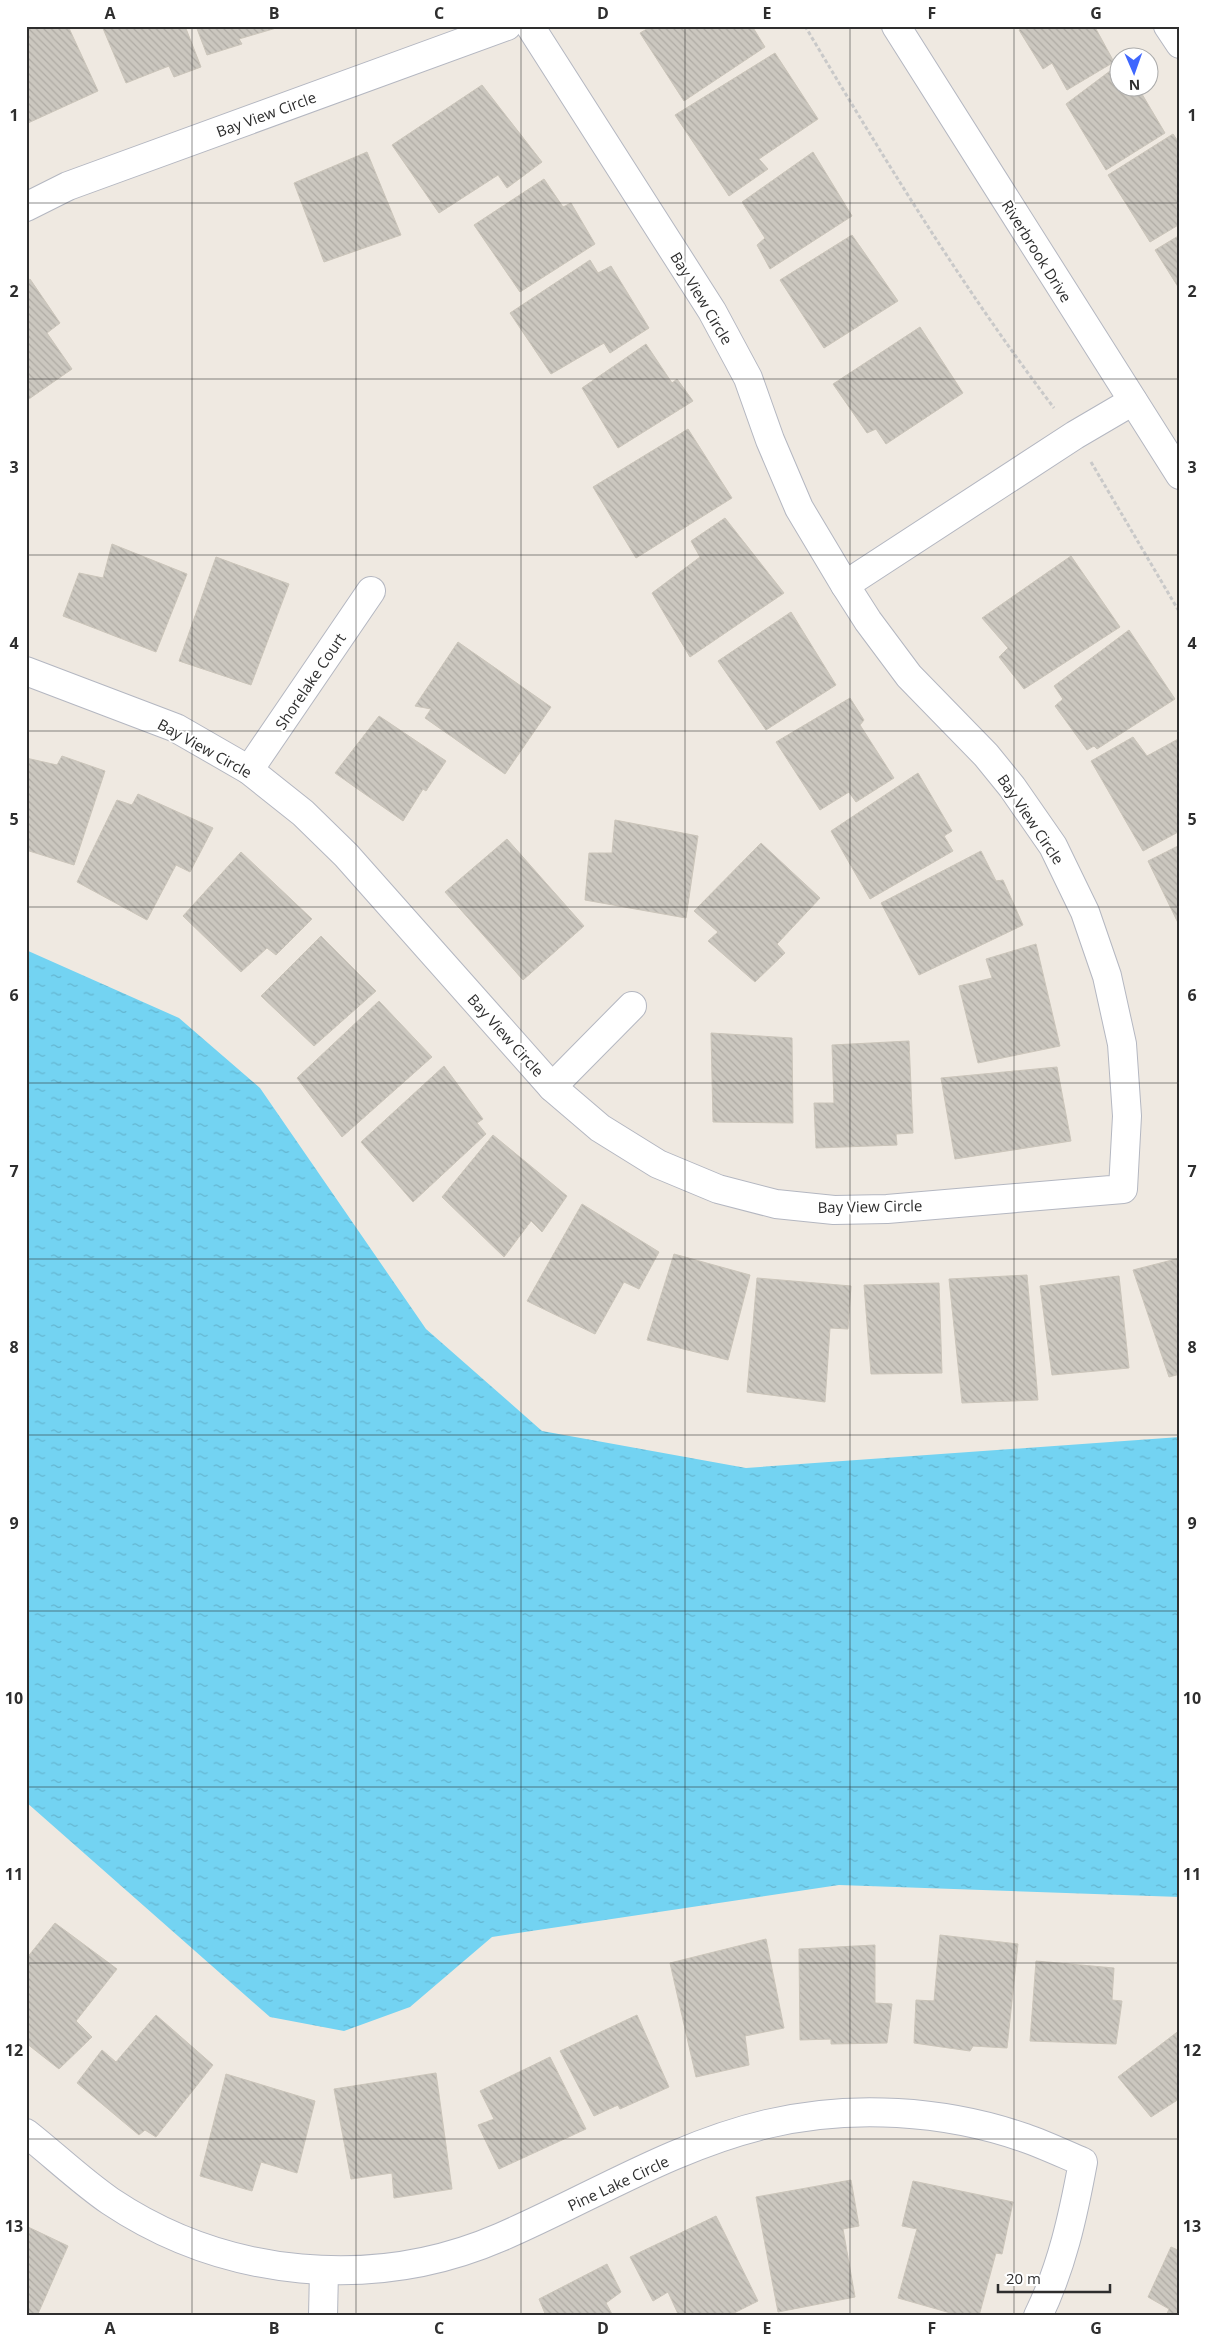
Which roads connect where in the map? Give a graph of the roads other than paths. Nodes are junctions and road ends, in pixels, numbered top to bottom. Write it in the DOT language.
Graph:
graph roads {
  1 [pos="507,26"];
  2 [pos="530,26"];
  3 [pos="896,26"];
  4 [pos="1168,26"];
  5 [pos="1180,44"];
  6 [pos="26,207"];
  7 [pos="1133,401"];
  8 [pos="1180,475"];
  9 [pos="845,584"];
  10 [pos="371,591"];
  11 [pos="26,671"];
  12 [pos="249,770"];
  13 [pos="632,1006"];
  14 [pos="552,1087"];
  15 [pos="26,2133"];
  16 [pos="324,2271"];
  17 [pos="323,2316"];
  18 [pos="1038,2316"];
  1 -- 6 [label="street, Bay View Circle"];
  2 -- 9 [label="street, Bay View Circle"];
  3 -- 7 [label="street, Riverbrook Drive"];
  4 -- 5 [label="street"];
  7 -- 8 [label="street, Riverbrook Drive"];
  7 -- 9 [label="street"];
  9 -- 14 [label="street, Bay View Circle"];
  10 -- 12 [label="street, Shorelake Court"];
  11 -- 12 [label="street, Bay View Circle"];
  12 -- 14 [label="street, Bay View Circle"];
  13 -- 14 [label="street"];
  15 -- 16 [label="street, Pine Lake Circle"];
  16 -- 17 [label="street"];
  16 -- 18 [label="street, Pine Lake Circle"];
}
